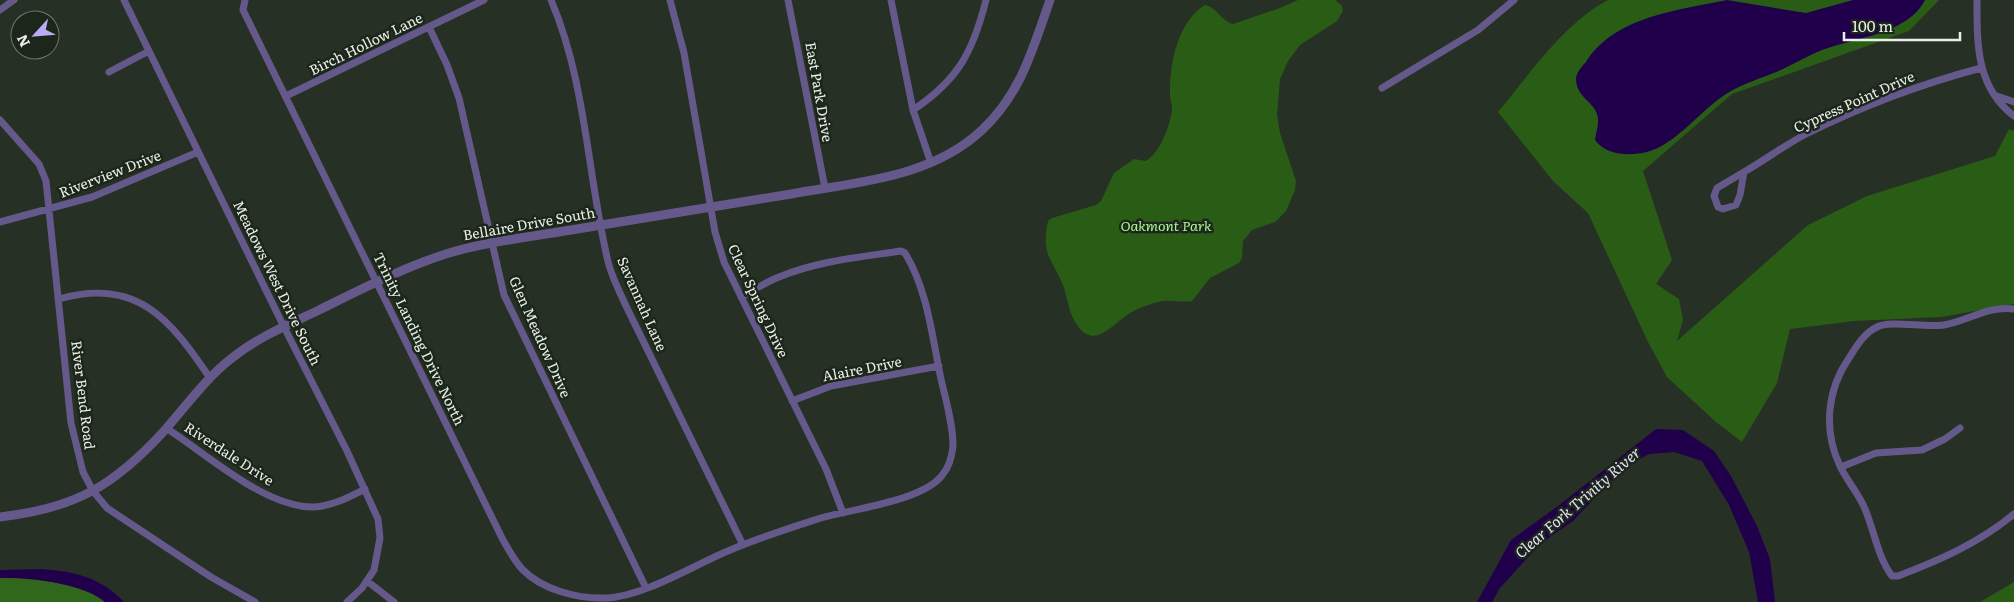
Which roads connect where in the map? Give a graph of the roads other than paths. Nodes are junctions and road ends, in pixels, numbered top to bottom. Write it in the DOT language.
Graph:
graph roads {
  1 [pos="14,0"];
  2 [pos="124,0"];
  3 [pos="245,0"];
  4 [pos="484,0"];
  5 [pos="551,0"];
  6 [pos="670,0"];
  7 [pos="788,0"];
  8 [pos="891,0"];
  9 [pos="986,0"];
  10 [pos="1050,0"];
  11 [pos="1514,0"];
  12 [pos="1977,0"];
  13 [pos="0,10"];
  14 [pos="428,27"];
  15 [pos="148,51"];
  16 [pos="1981,68"];
  17 [pos="109,72"];
  18 [pos="1382,88"];
  19 [pos="286,96"];
  20 [pos="1996,96"];
  21 [pos="2014,102"];
  22 [pos="913,110"];
  23 [pos="2014,116"];
  24 [pos="0,120"];
  25 [pos="198,152"];
  26 [pos="931,163"];
  27 [pos="1744,172"];
  28 [pos="825,188"];
  29 [pos="711,208"];
  30 [pos="50,209"];
  31 [pos="0,222"];
  32 [pos="601,225"];
  33 [pos="491,243"];
  34 [pos="376,282"];
  35 [pos="741,296"];
  36 [pos="59,298"];
  37 [pos="2014,309"];
  38 [pos="284,327"];
  39 [pos="939,366"];
  40 [pos="210,378"];
  41 [pos="792,401"];
  42 [pos="166,428"];
  43 [pos="1960,428"];
  44 [pos="1841,467"];
  45 [pos="365,490"];
  46 [pos="93,491"];
  47 [pos="843,513"];
  48 [pos="2014,514"];
  49 [pos="0,517"];
  50 [pos="743,545"];
  51 [pos="367,581"];
  52 [pos="646,588"];
  53 [pos="255,602"];
  54 [pos="347,602"];
  55 [pos="394,602"];
  1 -- 13 [label="street"];
  2 -- 15 [label="street, Meadows West Drive South"];
  3 -- 19 [label="street, Trinity Landing Drive North"];
  4 -- 14 [label="street, Birch Hollow Lane"];
  5 -- 32 [label="street, Savannah Lane"];
  6 -- 29 [label="street, Clear Spring Drive"];
  7 -- 28 [label="street, East Park Drive"];
  8 -- 22 [label="street"];
  9 -- 22 [label="street"];
  10 -- 26 [label="street, Bellaire Drive South"];
  11 -- 18 [label="street"];
  12 -- 16 [label="street"];
  14 -- 19 [label="street, Birch Hollow Lane"];
  14 -- 33 [label="street, Glen Meadow Drive"];
  15 -- 17 [label="street"];
  15 -- 25 [label="street, Meadows West Drive South"];
  16 -- 20 [label="street"];
  16 -- 27 [label="street, Cypress Point Drive"];
  19 -- 34 [label="street, Trinity Landing Drive North"];
  20 -- 21 [label="street"];
  20 -- 23 [label="street"];
  22 -- 26 [label="street"];
  24 -- 30 [label="street, River Bend Road"];
  25 -- 30 [label="street, Riverview Drive"];
  25 -- 38 [label="street, Meadows West Drive South"];
  26 -- 28 [label="street, Bellaire Drive South"];
  27 -- 27 [label="street, Cypress Point Drive"];
  28 -- 29 [label="street, Bellaire Drive South"];
  29 -- 32 [label="street, Bellaire Drive South"];
  29 -- 35 [label="street, Clear Spring Drive"];
  30 -- 31 [label="street, Riverview Drive"];
  30 -- 36 [label="street, River Bend Road"];
  32 -- 33 [label="street, Bellaire Drive South"];
  32 -- 50 [label="street, Savannah Lane"];
  33 -- 34 [label="street, Bellaire Drive South"];
  33 -- 52 [label="street, Glen Meadow Drive"];
  34 -- 38 [label="street, Bellaire Drive South"];
  34 -- 52 [label="street, Trinity Landing Drive North"];
  35 -- 39 [label="street"];
  35 -- 41 [label="street, Clear Spring Drive"];
  36 -- 40 [label="street"];
  36 -- 46 [label="street, River Bend Road"];
  37 -- 44 [label="street"];
  38 -- 40 [label="street, Bellaire Drive South"];
  38 -- 45 [label="street, Meadows West Drive South"];
  39 -- 41 [label="street, Alaire Drive"];
  39 -- 47 [label="street, Trinity Landing Drive North"];
  40 -- 42 [label="street, Bellaire Drive South"];
  41 -- 47 [label="street, Clear Spring Drive"];
  42 -- 45 [label="street, Riverdale Drive"];
  42 -- 46 [label="street, Bellaire Drive South"];
  43 -- 44 [label="street"];
  44 -- 48 [label="street"];
  45 -- 51 [label="street, Meadows West Drive South"];
  46 -- 49 [label="street, Bellaire Drive South"];
  46 -- 53 [label="street, River Bend Road"];
  47 -- 50 [label="street, Trinity Landing Drive North"];
  50 -- 52 [label="street, Trinity Landing Drive North"];
  51 -- 54 [label="street"];
  51 -- 55 [label="street"];
}
